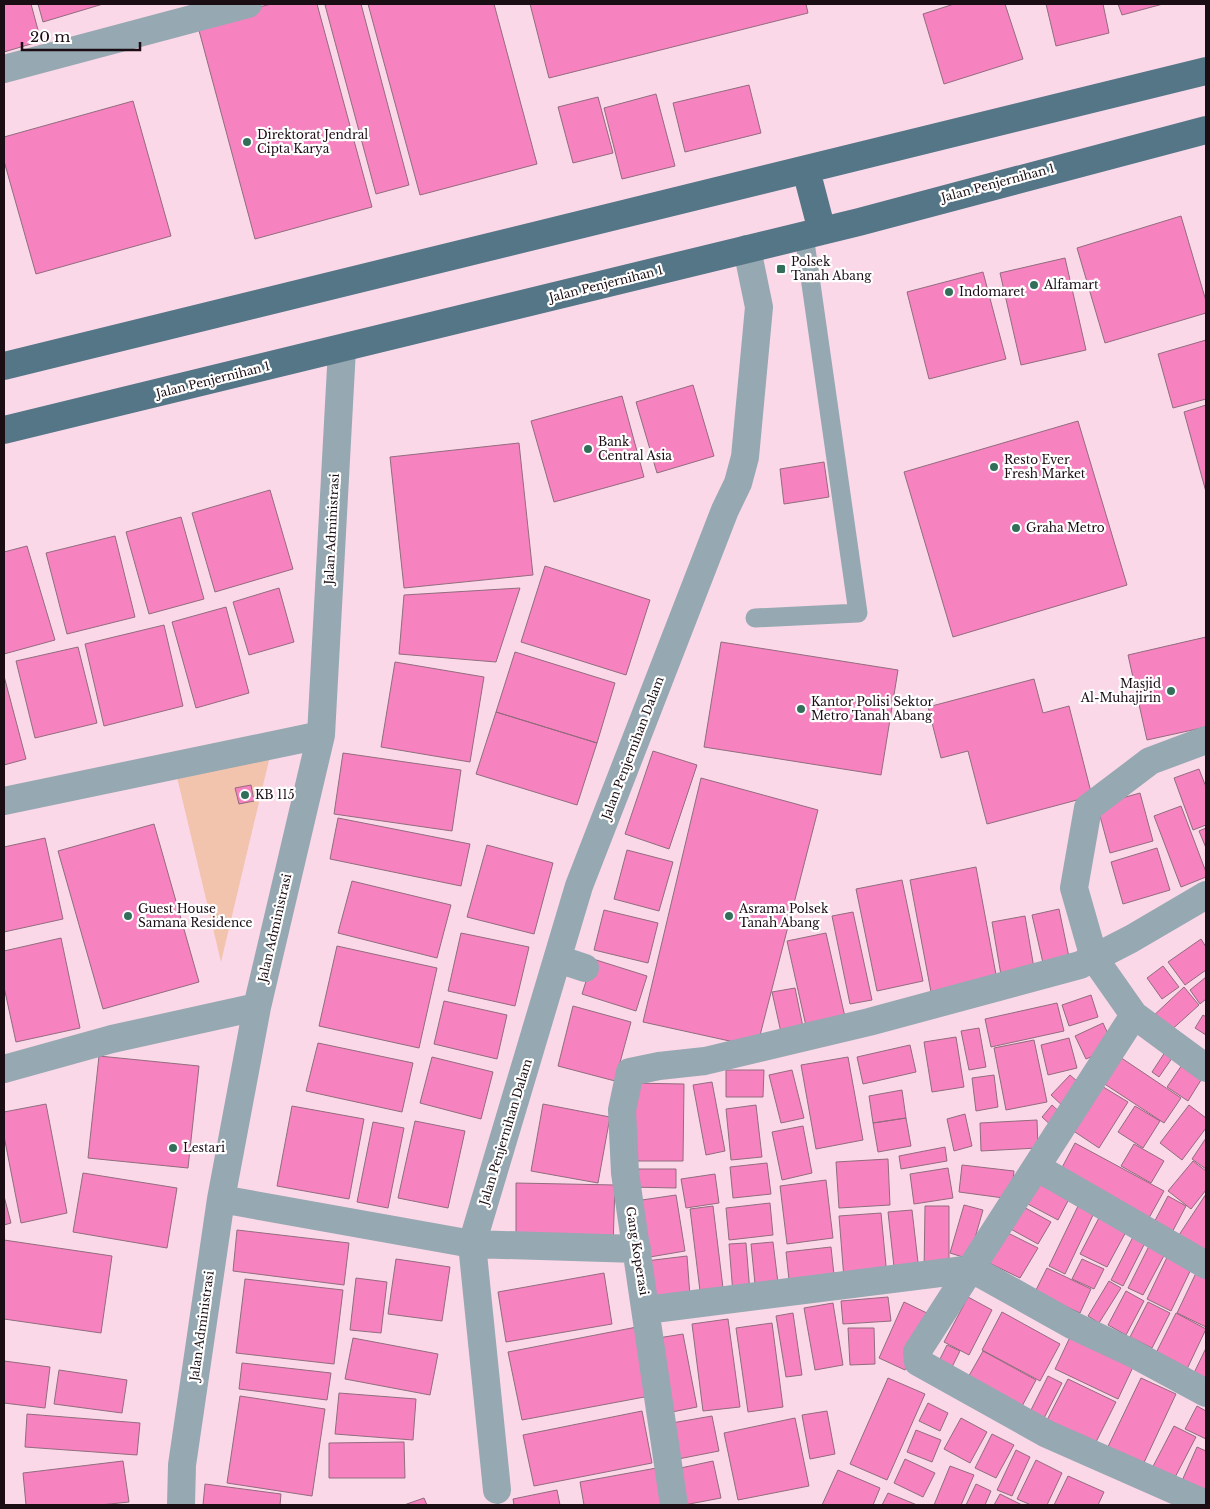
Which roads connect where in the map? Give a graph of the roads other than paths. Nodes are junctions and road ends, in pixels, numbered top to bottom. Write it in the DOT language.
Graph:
graph roads {
  1 [pos="248,4"];
  2 [pos="4,70"];
  3 [pos="1206,71"];
  4 [pos="1206,130"];
  5 [pos="806,170"];
  6 [pos="813,233"];
  7 [pos="747,249"];
  8 [pos="342,349"];
  9 [pos="4,366"];
  10 [pos="4,430"];
  11 [pos="755,618"];
  12 [pos="321,735"];
  13 [pos="1206,740"];
  14 [pos="4,801"];
  15 [pos="1206,894"];
  16 [pos="1094,958"];
  17 [pos="558,959"];
  18 [pos="585,968"];
  19 [pos="257,1007"];
  20 [pos="1134,1015"];
  21 [pos="1206,1068"];
  22 [pos="4,1069"];
  23 [pos="1038,1168"];
  24 [pos="221,1199"];
  25 [pos="472,1244"];
  26 [pos="636,1250"];
  27 [pos="1206,1265"];
  28 [pos="972,1269"];
  29 [pos="646,1310"];
  30 [pos="1206,1393"];
  31 [pos="496,1490"];
  32 [pos="1206,1504"];
  33 [pos="181,1505"];
  34 [pos="674,1505"];
  1 -- 2 [label="street"];
  3 -- 5 [label="main road"];
  4 -- 6 [label="main road, Jalan Penjernihan 1"];
  5 -- 6 [label="main road"];
  5 -- 9 [label="main road"];
  6 -- 7 [label="main road, Jalan Penjernihan 1"];
  6 -- 11 [label="lane"];
  7 -- 8 [label="main road, Jalan Penjernihan 1"];
  7 -- 17 [label="street, Jalan Penjernihan Dalam"];
  8 -- 10 [label="main road, Jalan Penjernihan 1"];
  8 -- 12 [label="street, Jalan Administrasi"];
  12 -- 14 [label="street"];
  12 -- 19 [label="street, Jalan Administrasi"];
  13 -- 16 [label="street"];
  15 -- 16 [label="street"];
  16 -- 20 [label="street"];
  16 -- 26 [label="street, Gang Koperasi"];
  17 -- 18 [label="street"];
  17 -- 25 [label="street, Jalan Penjernihan Dalam"];
  19 -- 22 [label="street"];
  19 -- 24 [label="street, Jalan Administrasi"];
  20 -- 21 [label="street"];
  20 -- 23 [label="street"];
  23 -- 27 [label="street"];
  23 -- 28 [label="street"];
  24 -- 25 [label="street"];
  24 -- 33 [label="street, Jalan Administrasi"];
  25 -- 26 [label="street"];
  25 -- 31 [label="street, Jalan Penjernihan Dalam"];
  26 -- 29 [label="street, Gang Koperasi"];
  28 -- 29 [label="street"];
  28 -- 30 [label="street"];
  28 -- 32 [label="street"];
  29 -- 34 [label="street, Gang Koperasi"];
}
